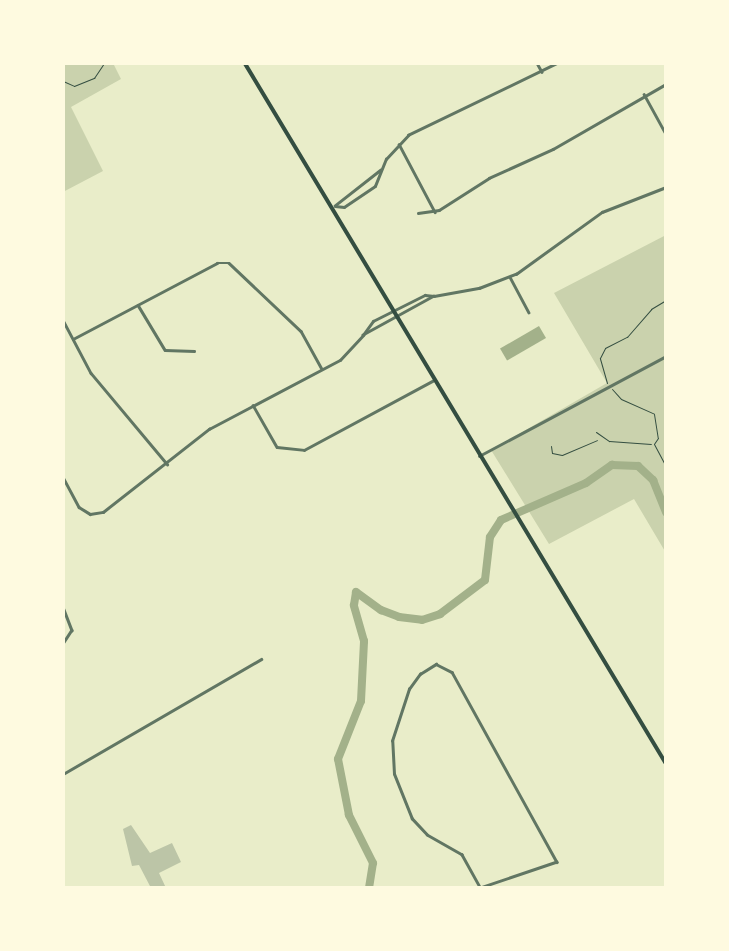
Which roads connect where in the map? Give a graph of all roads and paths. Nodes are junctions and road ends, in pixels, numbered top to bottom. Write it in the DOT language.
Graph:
graph roads {
  1 [pos="104,63"];
  2 [pos="245,63"];
  3 [pos="537,63"];
  4 [pos="557,63"];
  5 [pos="542,72"];
  6 [pos="63,81"];
  7 [pos="666,84"];
  8 [pos="644,94"];
  9 [pos="666,134"];
  10 [pos="399,144"];
  11 [pos="381,170"];
  12 [pos="666,187"];
  13 [pos="334,207"];
  14 [pos="435,212"];
  15 [pos="418,214"];
  16 [pos="510,277"];
  17 [pos="434,296"];
  18 [pos="666,300"];
  19 [pos="138,305"];
  20 [pos="392,310"];
  21 [pos="529,312"];
  22 [pos="397,318"];
  23 [pos="63,320"];
  24 [pos="363,335"];
  25 [pos="73,339"];
  26 [pos="194,351"];
  27 [pos="666,356"];
  28 [pos="321,369"];
  29 [pos="434,380"];
  30 [pos="609,386"];
  31 [pos="253,405"];
  32 [pos="596,432"];
  33 [pos="599,439"];
  34 [pos="654,444"];
  35 [pos="551,446"];
  36 [pos="479,456"];
  37 [pos="167,464"];
  38 [pos="666,467"];
  39 [pos="63,477"];
  40 [pos="63,607"];
  41 [pos="63,644"];
  42 [pos="261,659"];
  43 [pos="666,763"];
  44 [pos="63,774"];
  45 [pos="480,888"];
  1 -- 6 [label="path"];
  2 -- 13 [label="main road"];
  3 -- 5 [label="street"];
  4 -- 5 [label="street"];
  5 -- 10 [label="street"];
  7 -- 8 [label="street"];
  8 -- 9 [label="street"];
  8 -- 14 [label="street"];
  10 -- 11 [label="street"];
  10 -- 14 [label="street"];
  11 -- 13 [label="street"];
  11 -- 13 [label="street"];
  12 -- 16 [label="street"];
  13 -- 20 [label="main road"];
  14 -- 15 [label="street"];
  16 -- 17 [label="street"];
  16 -- 21 [label="street"];
  17 -- 20 [label="street"];
  17 -- 22 [label="street"];
  18 -- 30 [label="path"];
  19 -- 25 [label="street"];
  19 -- 26 [label="street"];
  19 -- 28 [label="street"];
  20 -- 22 [label="main road"];
  20 -- 24 [label="street"];
  22 -- 24 [label="street"];
  22 -- 29 [label="main road"];
  23 -- 25 [label="street"];
  24 -- 28 [label="street"];
  25 -- 37 [label="street"];
  27 -- 30 [label="street"];
  28 -- 31 [label="street"];
  29 -- 31 [label="street"];
  29 -- 36 [label="main road"];
  30 -- 34 [label="path"];
  30 -- 36 [label="street"];
  31 -- 37 [label="street"];
  32 -- 33 [label="path"];
  33 -- 34 [label="path"];
  33 -- 35 [label="path"];
  34 -- 38 [label="path"];
  36 -- 43 [label="main road"];
  37 -- 39 [label="street"];
  40 -- 41 [label="street"];
  42 -- 44 [label="street"];
  45 -- 45 [label="street"];
}
